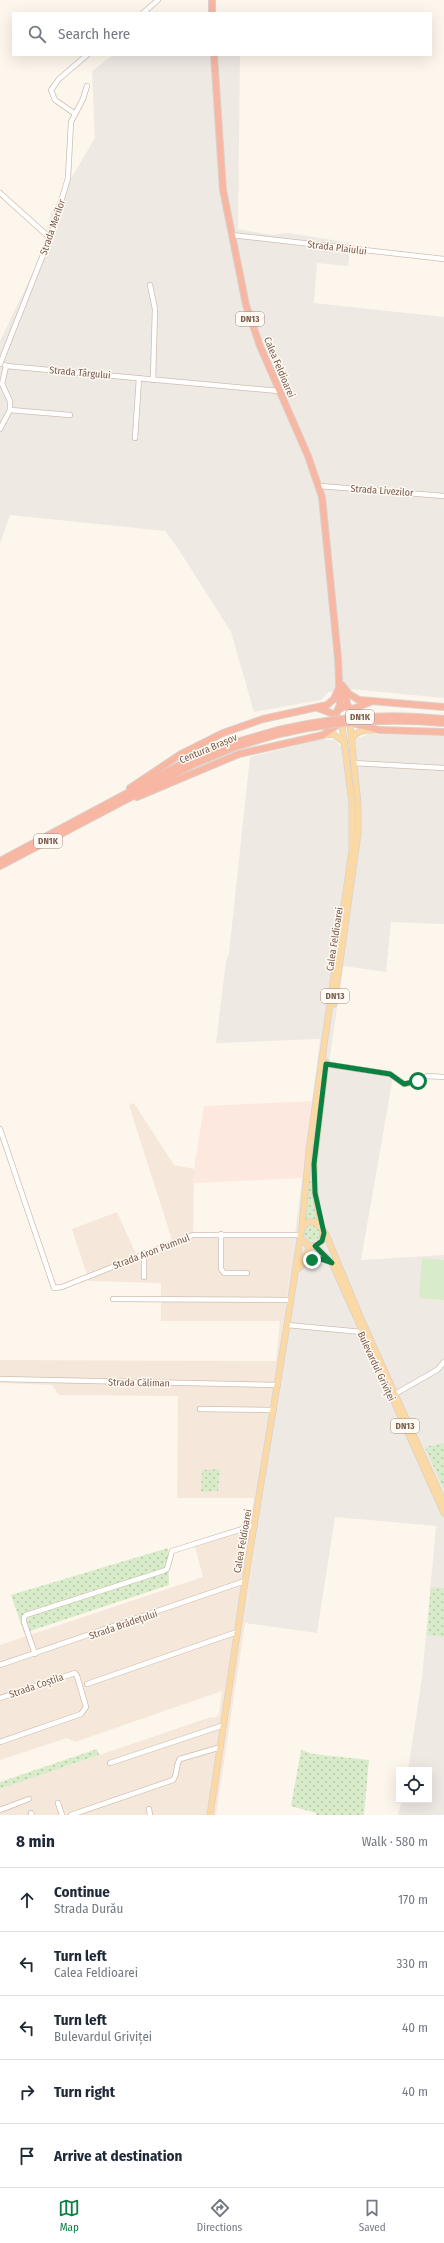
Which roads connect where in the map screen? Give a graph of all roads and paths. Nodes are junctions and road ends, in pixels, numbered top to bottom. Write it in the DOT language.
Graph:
graph roads {
  1 [pos="158,0"];
  2 [pos="212,0"];
  3 [pos="144,12"];
  4 [pos="212,12"];
  5 [pos="86,56"];
  6 [pos="214,56"];
  7 [pos="86,86"];
  8 [pos="74,114"];
  9 [pos="0,193"];
  10 [pos="231,235"];
  11 [pos="50,238"];
  12 [pos="444,259"];
  13 [pos="150,285"];
  14 [pos="2,365"];
  15 [pos="139,378"];
  16 [pos="153,380"];
  17 [pos="279,391"];
  18 [pos="10,410"];
  19 [pos="70,415"];
  20 [pos="0,429"];
  21 [pos="135,438"];
  22 [pos="320,486"];
  23 [pos="444,496"];
  24 [pos="341,685"];
  25 [pos="371,702"];
  26 [pos="444,706"];
  27 [pos="318,708"];
  28 [pos="350,708"];
  29 [pos="337,712"];
  30 [pos="444,719"];
  31 [pos="341,724"];
  32 [pos="351,724"];
  33 [pos="444,724"];
  34 [pos="379,730"];
  35 [pos="278,732"];
  36 [pos="444,732"];
  37 [pos="323,735"];
  38 [pos="351,741"];
  39 [pos="345,742"];
  40 [pos="353,763"];
  41 [pos="444,768"];
  42 [pos="94,813"];
  43 [pos="0,861"];
  44 [pos="0,866"];
  45 [pos="326,1064"];
  46 [pos="444,1077"];
  47 [pos="0,1129"];
  48 [pos="302,1227"];
  49 [pos="322,1228"];
  50 [pos="221,1234"];
  51 [pos="300,1236"];
  52 [pos="313,1246"];
  53 [pos="144,1253"];
  54 [pos="332,1263"];
  55 [pos="295,1271"];
  56 [pos="247,1273"];
  57 [pos="144,1277"];
  58 [pos="113,1299"];
  59 [pos="291,1300"];
  60 [pos="288,1325"];
  61 [pos="362,1332"];
  62 [pos="444,1362"];
  63 [pos="0,1379"];
  64 [pos="278,1385"];
  65 [pos="394,1394"];
  66 [pos="200,1409"];
  67 [pos="274,1410"];
  68 [pos="444,1503"];
  69 [pos="444,1513"];
  70 [pos="255,1524"];
  71 [pos="245,1581"];
  72 [pos="237,1632"];
  73 [pos="35,1654"];
  74 [pos="0,1665"];
  75 [pos="87,1684"];
  76 [pos="0,1698"];
  77 [pos="224,1725"];
  78 [pos="0,1742"];
  79 [pos="221,1747"];
  80 [pos="110,1763"];
  81 [pos="30,1799"];
  82 [pos="58,1803"];
  83 [pos="148,1809"];
  84 [pos="0,1810"];
  85 [pos="62,1815"];
  86 [pos="71,1815"];
  87 [pos="150,1815"];
  88 [pos="210,1815"];
  1 -- 3 [label="street"];
  2 -- 4 [label="highway"];
  5 -- 8 [label="street"];
  6 -- 10 [label="highway, Calea Feldioarei / DN13"];
  7 -- 8 [label="street, Strada Merilor"];
  8 -- 11 [label="street, Strada Merilor"];
  9 -- 11 [label="street"];
  10 -- 12 [label="street, Strada Plaiului"];
  10 -- 17 [label="highway, Calea Feldioarei / DN13"];
  11 -- 14 [label="street, Strada Merilor"];
  13 -- 16 [label="street"];
  14 -- 15 [label="street, Strada Târgului"];
  14 -- 18 [label="street, Strada Merilor"];
  15 -- 16 [label="street, Strada Târgului"];
  15 -- 21 [label="street"];
  16 -- 17 [label="street, Strada Târgului"];
  17 -- 22 [label="highway, Calea Feldioarei / DN13"];
  18 -- 19 [label="street"];
  18 -- 20 [label="street"];
  22 -- 23 [label="street, Strada Livezilor"];
  22 -- 24 [label="highway, Calea Feldioarei / DN13"];
  24 -- 25 [label="highway"];
  24 -- 27 [label="highway"];
  24 -- 28 [label="highway, Calea Feldioarei / DN13"];
  24 -- 29 [label="highway, Calea Feldioarei / DN13"];
  25 -- 26 [label="highway"];
  25 -- 28 [label="highway"];
  27 -- 29 [label="highway"];
  27 -- 42 [label="highway"];
  28 -- 29 [label="highway"];
  28 -- 32 [label="highway, DN13"];
  29 -- 31 [label="highway, DN13"];
  30 -- 35 [label="highway, Centura Brașov / DN1K, bridge"];
  31 -- 32 [label="highway"];
  31 -- 37 [label="highway"];
  31 -- 39 [label="main road, Calea Feldioarei / DN13"];
  32 -- 34 [label="highway"];
  32 -- 38 [label="main road, Calea Feldioarei / DN13"];
  33 -- 35 [label="highway, Centura Brașov / DN1K, bridge"];
  34 -- 36 [label="highway"];
  34 -- 38 [label="main road"];
  35 -- 42 [label="highway, Centura Brașov / DN1K"];
  37 -- 39 [label="main road"];
  37 -- 42 [label="highway"];
  38 -- 40 [label="main road, Calea Feldioarei / DN13"];
  39 -- 48 [label="main road, Calea Feldioarei / DN13"];
  40 -- 41 [label="street"];
  40 -- 45 [label="main road, Calea Feldioarei / DN13"];
  42 -- 43 [label="highway, Centura Brașov / DN1K"];
  42 -- 44 [label="highway, Centura Brașov / DN1K"];
  45 -- 46 [label="street"];
  45 -- 49 [label="main road, Calea Feldioarei / DN13"];
  47 -- 53 [label="street, Strada Aron Pumnul"];
  48 -- 49 [label="main road"];
  48 -- 51 [label="main road, Calea Feldioarei / DN13"];
  49 -- 52 [label="main road, Calea Feldioarei"];
  49 -- 65 [label="main road, Bulevardul Griviței / DN13"];
  50 -- 51 [label="street, Strada Aron Pumnul"];
  50 -- 53 [label="street, Strada Aron Pumnul"];
  50 -- 56 [label="street"];
  51 -- 52 [label="main road, DN13"];
  51 -- 55 [label="main road, Calea Feldioarei"];
  52 -- 54 [label="main road, Bulevardul Griviței / DN13"];
  52 -- 55 [label="main road, Calea Feldioarei"];
  53 -- 57 [label="street"];
  54 -- 55 [label="main road"];
  54 -- 61 [label="main road, Bulevardul Griviței / DN13"];
  55 -- 59 [label="main road, Calea Feldioarei"];
  58 -- 59 [label="street"];
  59 -- 60 [label="main road, Calea Feldioarei"];
  60 -- 61 [label="street"];
  60 -- 64 [label="main road, Calea Feldioarei"];
  61 -- 69 [label="main road, Bulevardul Griviței / DN13"];
  62 -- 65 [label="street, Bulevardul Griviței"];
  63 -- 64 [label="street, Strada Căliman"];
  64 -- 67 [label="main road, Calea Feldioarei"];
  65 -- 68 [label="main road, Bulevardul Griviței"];
  66 -- 67 [label="street"];
  67 -- 70 [label="main road, Calea Feldioarei"];
  70 -- 71 [label="main road, Calea Feldioarei"];
  70 -- 73 [label="street"];
  71 -- 72 [label="main road, Calea Feldioarei"];
  71 -- 73 [label="street, Strada Brădețului"];
  72 -- 75 [label="street"];
  72 -- 77 [label="main road, Calea Feldioarei"];
  73 -- 74 [label="street, Strada Brădețului"];
  76 -- 78 [label="street, Strada Coștila"];
  77 -- 79 [label="main road, Calea Feldioarei"];
  77 -- 80 [label="street"];
  79 -- 86 [label="street"];
  79 -- 88 [label="main road, Calea Feldioarei"];
  81 -- 84 [label="street"];
  82 -- 85 [label="street"];
  83 -- 87 [label="street"];
}
